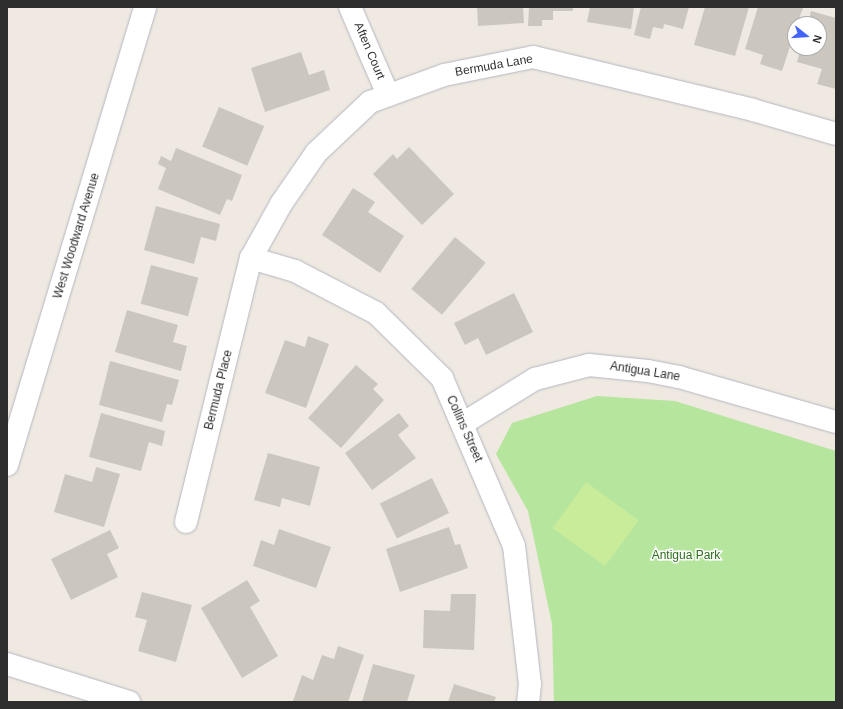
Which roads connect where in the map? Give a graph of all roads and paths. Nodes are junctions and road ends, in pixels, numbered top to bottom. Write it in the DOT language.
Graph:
graph roads {
  1 [pos="145,7"];
  2 [pos="350,7"];
  3 [pos="388,95"];
  4 [pos="836,134"];
  5 [pos="251,258"];
  6 [pos="836,422"];
  7 [pos="462,424"];
  8 [pos="7,466"];
  9 [pos="186,522"];
  10 [pos="7,664"];
  11 [pos="129,702"];
  12 [pos="528,702"];
  1 -- 8 [label="street, West Woodward Avenue"];
  2 -- 3 [label="street, Aften Court"];
  3 -- 4 [label="street, Bermuda Lane"];
  3 -- 5 [label="street, Bermuda Lane"];
  5 -- 7 [label="street, Collins Street"];
  5 -- 9 [label="street, Bermuda Place"];
  6 -- 7 [label="street, Antigua Lane"];
  7 -- 12 [label="street, Collins Street"];
  10 -- 11 [label="street"];
}
